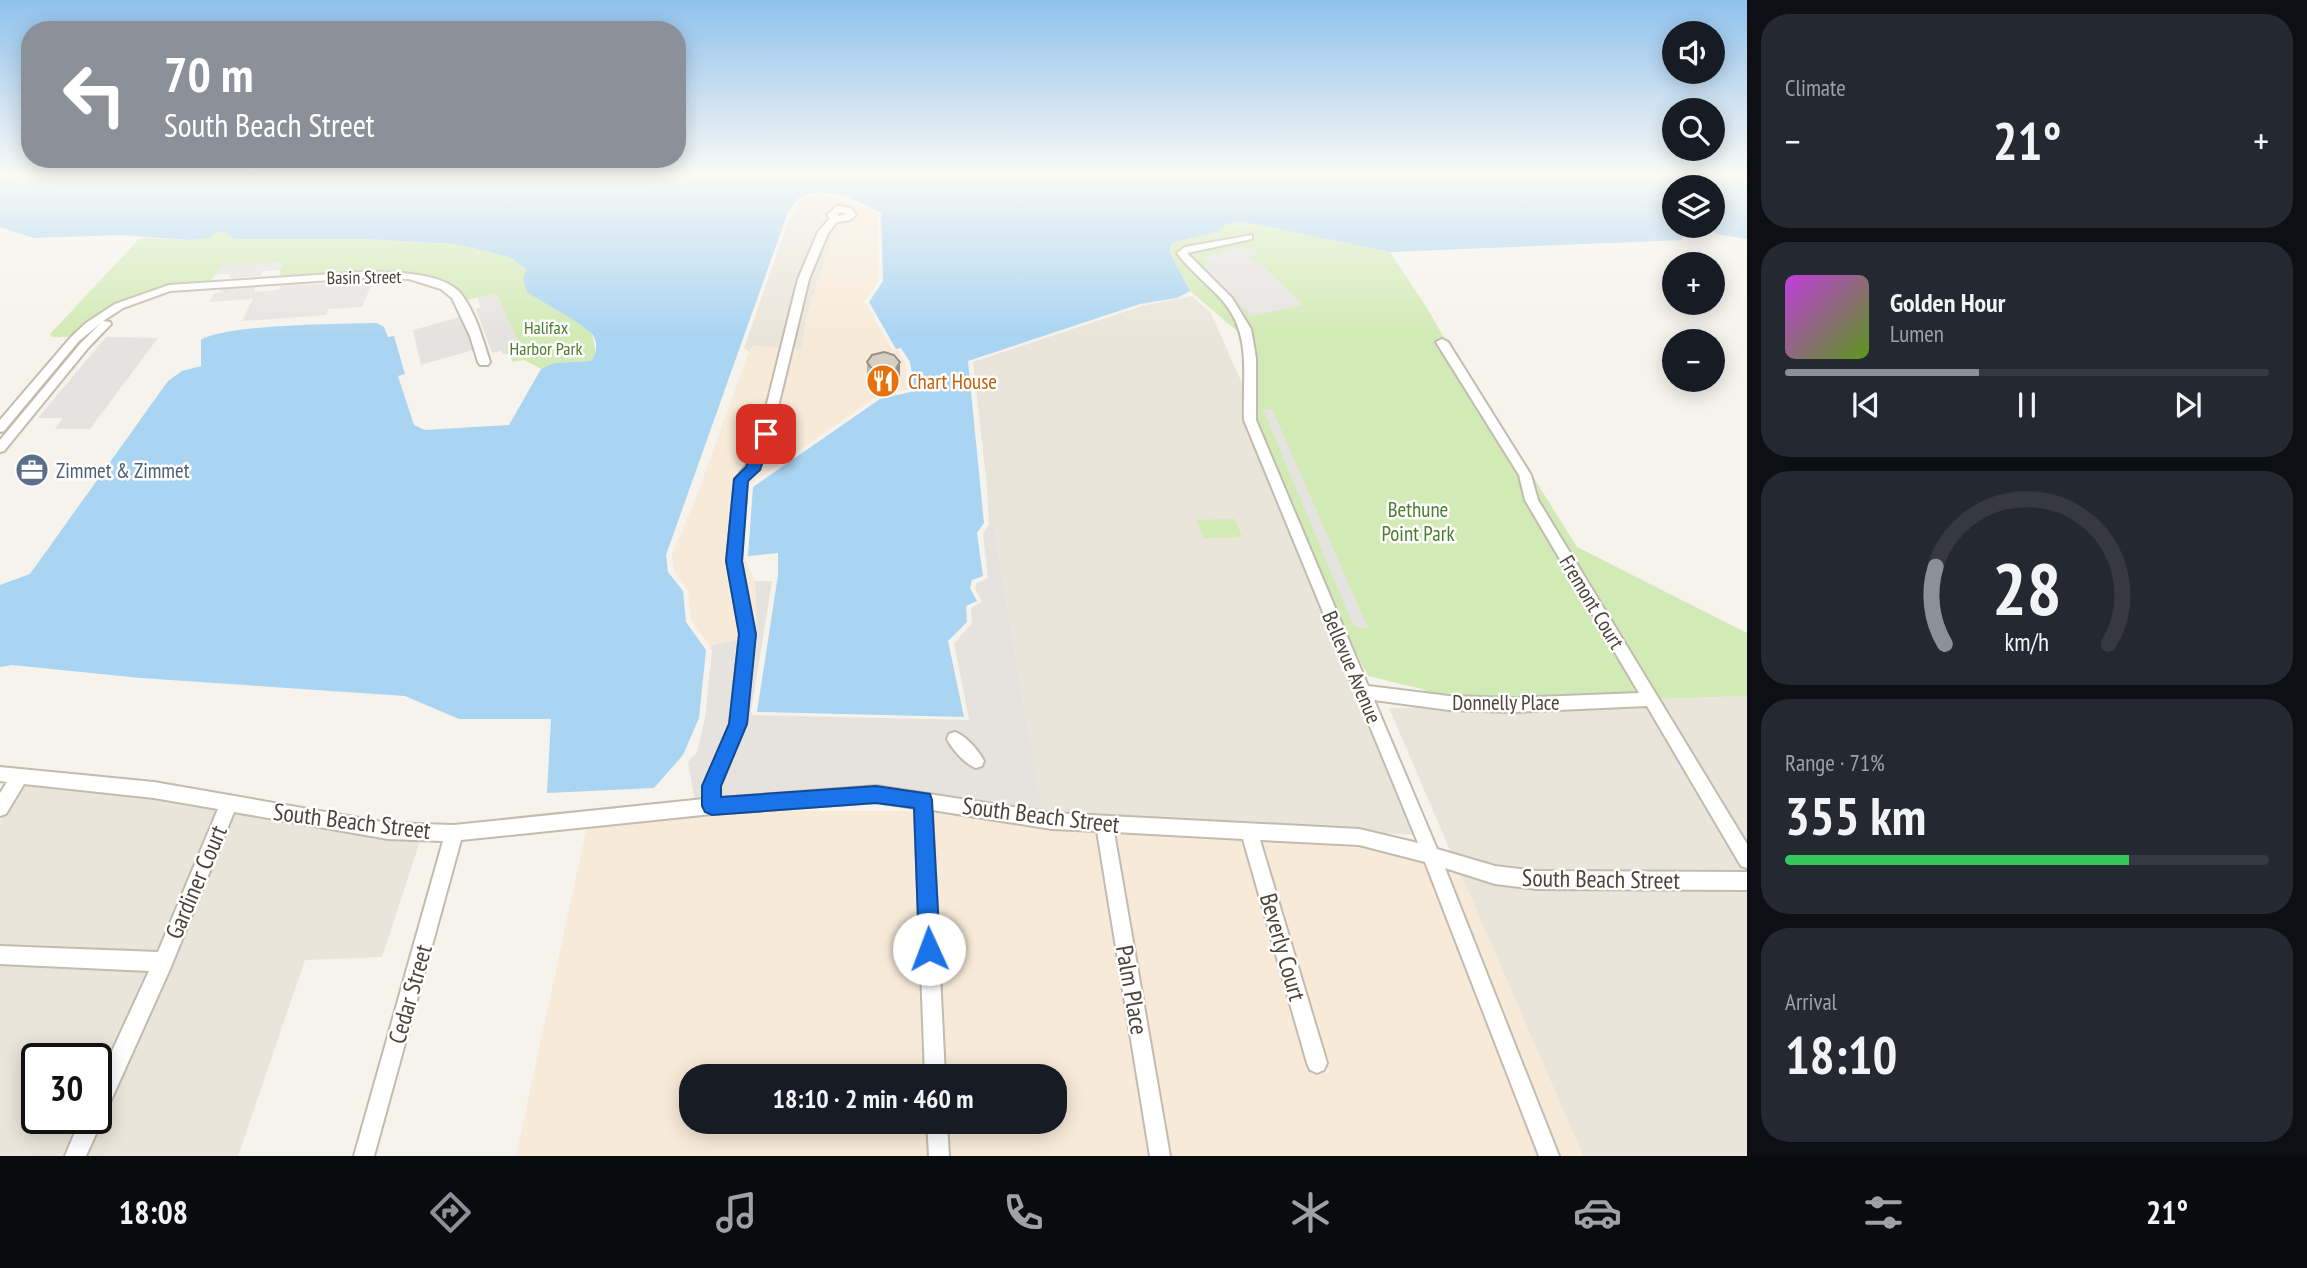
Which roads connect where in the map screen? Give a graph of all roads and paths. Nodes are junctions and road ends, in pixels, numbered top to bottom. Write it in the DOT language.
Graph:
graph roads {
  1 [pos="826,229"];
  2 [pos="1248,237"];
  3 [pos="196,285"];
  4 [pos="75,339"];
  5 [pos="90,340"];
  6 [pos="1442,342"];
  7 [pos="484,362"];
  8 [pos="29,393"];
  9 [pos="45,393"];
  10 [pos="0,428"];
  11 [pos="0,447"];
  12 [pos="1363,692"];
  13 [pos="1650,699"];
  14 [pos="955,739"];
  15 [pos="976,761"];
  16 [pos="0,774"];
  17 [pos="20,775"];
  18 [pos="923,800"];
  19 [pos="229,803"];
  20 [pos="712,806"];
  21 [pos="0,808"];
  22 [pos="1104,824"];
  23 [pos="1249,831"];
  24 [pos="454,833"];
  25 [pos="1431,855"];
  26 [pos="1747,860"];
  27 [pos="1747,881"];
  28 [pos="0,955"];
  29 [pos="163,961"];
  30 [pos="1317,1063"];
  31 [pos="934,1064"];
  32 [pos="112,1074"];
  33 [pos="85,1134"];
  34 [pos="938,1134"];
  35 [pos="75,1156"];
  36 [pos="365,1156"];
  37 [pos="939,1156"];
  38 [pos="1160,1156"];
  39 [pos="1549,1156"];
  1 -- 20 [label="street"];
  2 -- 12 [label="street, Bellevue Avenue"];
  3 -- 4 [label="street, Basin Street"];
  3 -- 5 [label="street, Basin Street"];
  3 -- 7 [label="street, Basin Street"];
  4 -- 5 [label="street"];
  4 -- 8 [label="street, Basin Street"];
  5 -- 9 [label="street, Basin Street"];
  6 -- 13 [label="street, Fremont Court"];
  8 -- 9 [label="street"];
  8 -- 10 [label="street, Basin Street"];
  9 -- 11 [label="street, Basin Street"];
  12 -- 13 [label="street, Donnelly Place"];
  12 -- 25 [label="street, Bellevue Avenue"];
  13 -- 26 [label="street, Fremont Court"];
  14 -- 15 [label="street"];
  16 -- 17 [label="street, South Beach Street"];
  17 -- 19 [label="street, South Beach Street"];
  17 -- 21 [label="street"];
  18 -- 20 [label="street, South Beach Street"];
  18 -- 22 [label="street, South Beach Street"];
  18 -- 31 [label="street"];
  19 -- 24 [label="street, South Beach Street"];
  19 -- 29 [label="street, Gardiner Court"];
  20 -- 24 [label="street, South Beach Street"];
  22 -- 23 [label="street, South Beach Street"];
  22 -- 38 [label="street, Palm Place"];
  23 -- 25 [label="street, South Beach Street"];
  23 -- 30 [label="street, Beverly Court"];
  24 -- 36 [label="street, Cedar Street"];
  25 -- 27 [label="street, South Beach Street"];
  25 -- 39 [label="street, Bellevue Avenue"];
  28 -- 29 [label="street, Gardiner Court"];
  29 -- 32 [label="street, Gardiner Court"];
  33 -- 35 [label="street"];
  34 -- 37 [label="street"];
}
